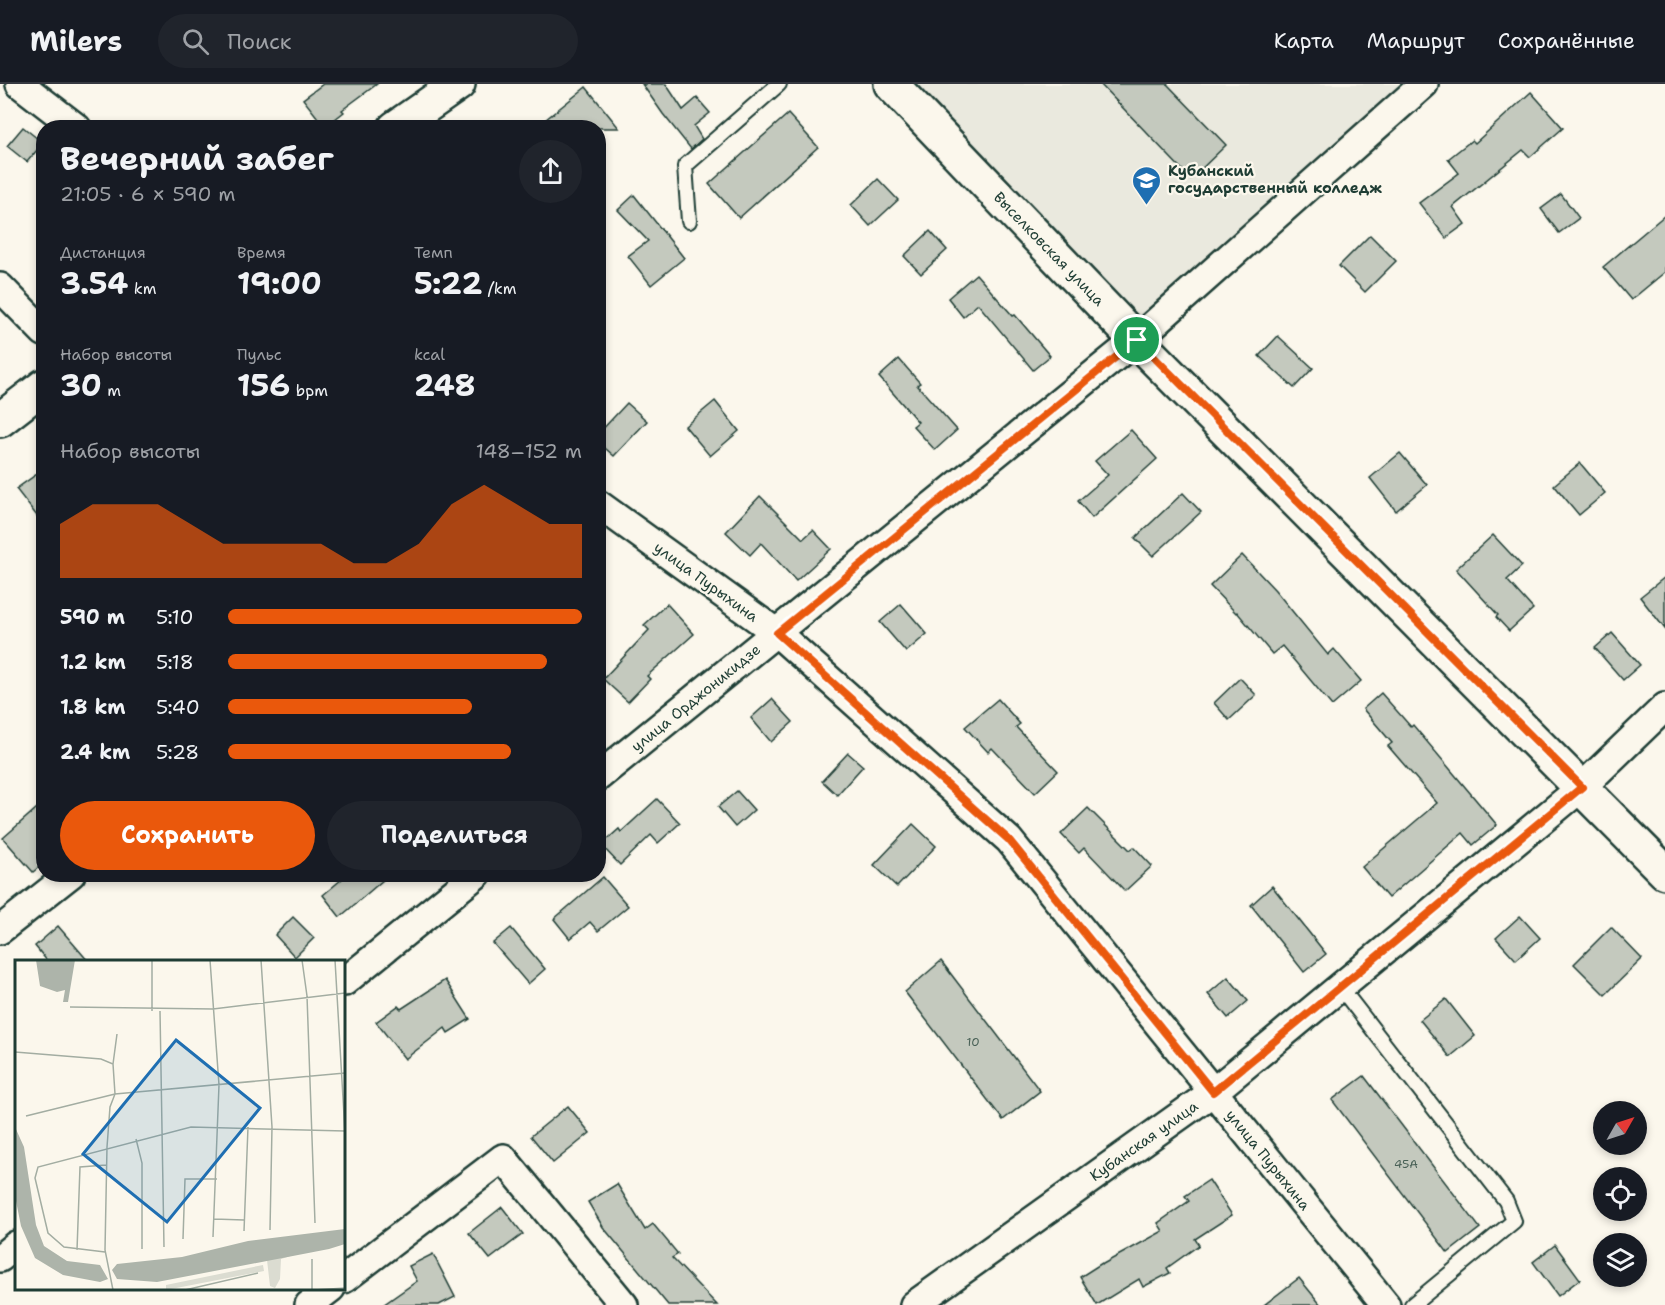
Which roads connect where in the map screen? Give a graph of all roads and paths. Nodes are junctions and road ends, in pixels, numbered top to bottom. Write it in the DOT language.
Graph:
graph roads {
  1 [pos="20,84"];
  2 [pos="458,84"];
  3 [pos="779,84"];
  4 [pos="891,84"];
  5 [pos="1424,84"];
  6 [pos="67,120"];
  7 [pos="406,120"];
  8 [pos="689,221"];
  9 [pos="0,287"];
  10 [pos="36,324"];
  11 [pos="1137,340"];
  12 [pos="36,392"];
  13 [pos="0,420"];
  14 [pos="606,510"];
  15 [pos="777,633"];
  16 [pos="1665,707"];
  17 [pos="606,771"];
  18 [pos="1582,787"];
  19 [pos="1665,872"];
  20 [pos="61,882"];
  21 [pos="467,882"];
  22 [pos="0,930"];
  23 [pos="345,981"];
  24 [pos="1340,987"];
  25 [pos="1213,1092"];
  26 [pos="15,1246"];
  27 [pos="0,1258"];
  28 [pos="345,1278"];
  29 [pos="328,1290"];
  30 [pos="309,1305"];
  31 [pos="624,1305"];
  32 [pos="914,1305"];
  33 [pos="1386,1305"];
  34 [pos="1412,1305"];
  1 -- 6 [label="street"];
  2 -- 7 [label="street"];
  3 -- 8 [label="lane"];
  4 -- 11 [label="street, Выселковская улица"];
  5 -- 11 [label="street, улица Орджоникидзе"];
  9 -- 10 [label="street"];
  11 -- 15 [label="street, улица Орджоникидзе"];
  11 -- 18 [label="street, Выселковская улица"];
  12 -- 13 [label="street"];
  14 -- 15 [label="street, улица Пурыхина"];
  15 -- 17 [label="street, улица Орджоникидзе"];
  15 -- 25 [label="street, улица Пурыхина"];
  16 -- 18 [label="street, Кубанская улица"];
  18 -- 19 [label="street, Выселковская улица"];
  18 -- 24 [label="street, Кубанская улица"];
  20 -- 22 [label="street"];
  21 -- 23 [label="street"];
  24 -- 25 [label="street, Кубанская улица"];
  24 -- 34 [label="lane"];
  25 -- 32 [label="street, Кубанская улица"];
  25 -- 33 [label="street, улица Пурыхина"];
  26 -- 27 [label="street"];
  28 -- 31 [label="street"];
  29 -- 30 [label="street"];
}
